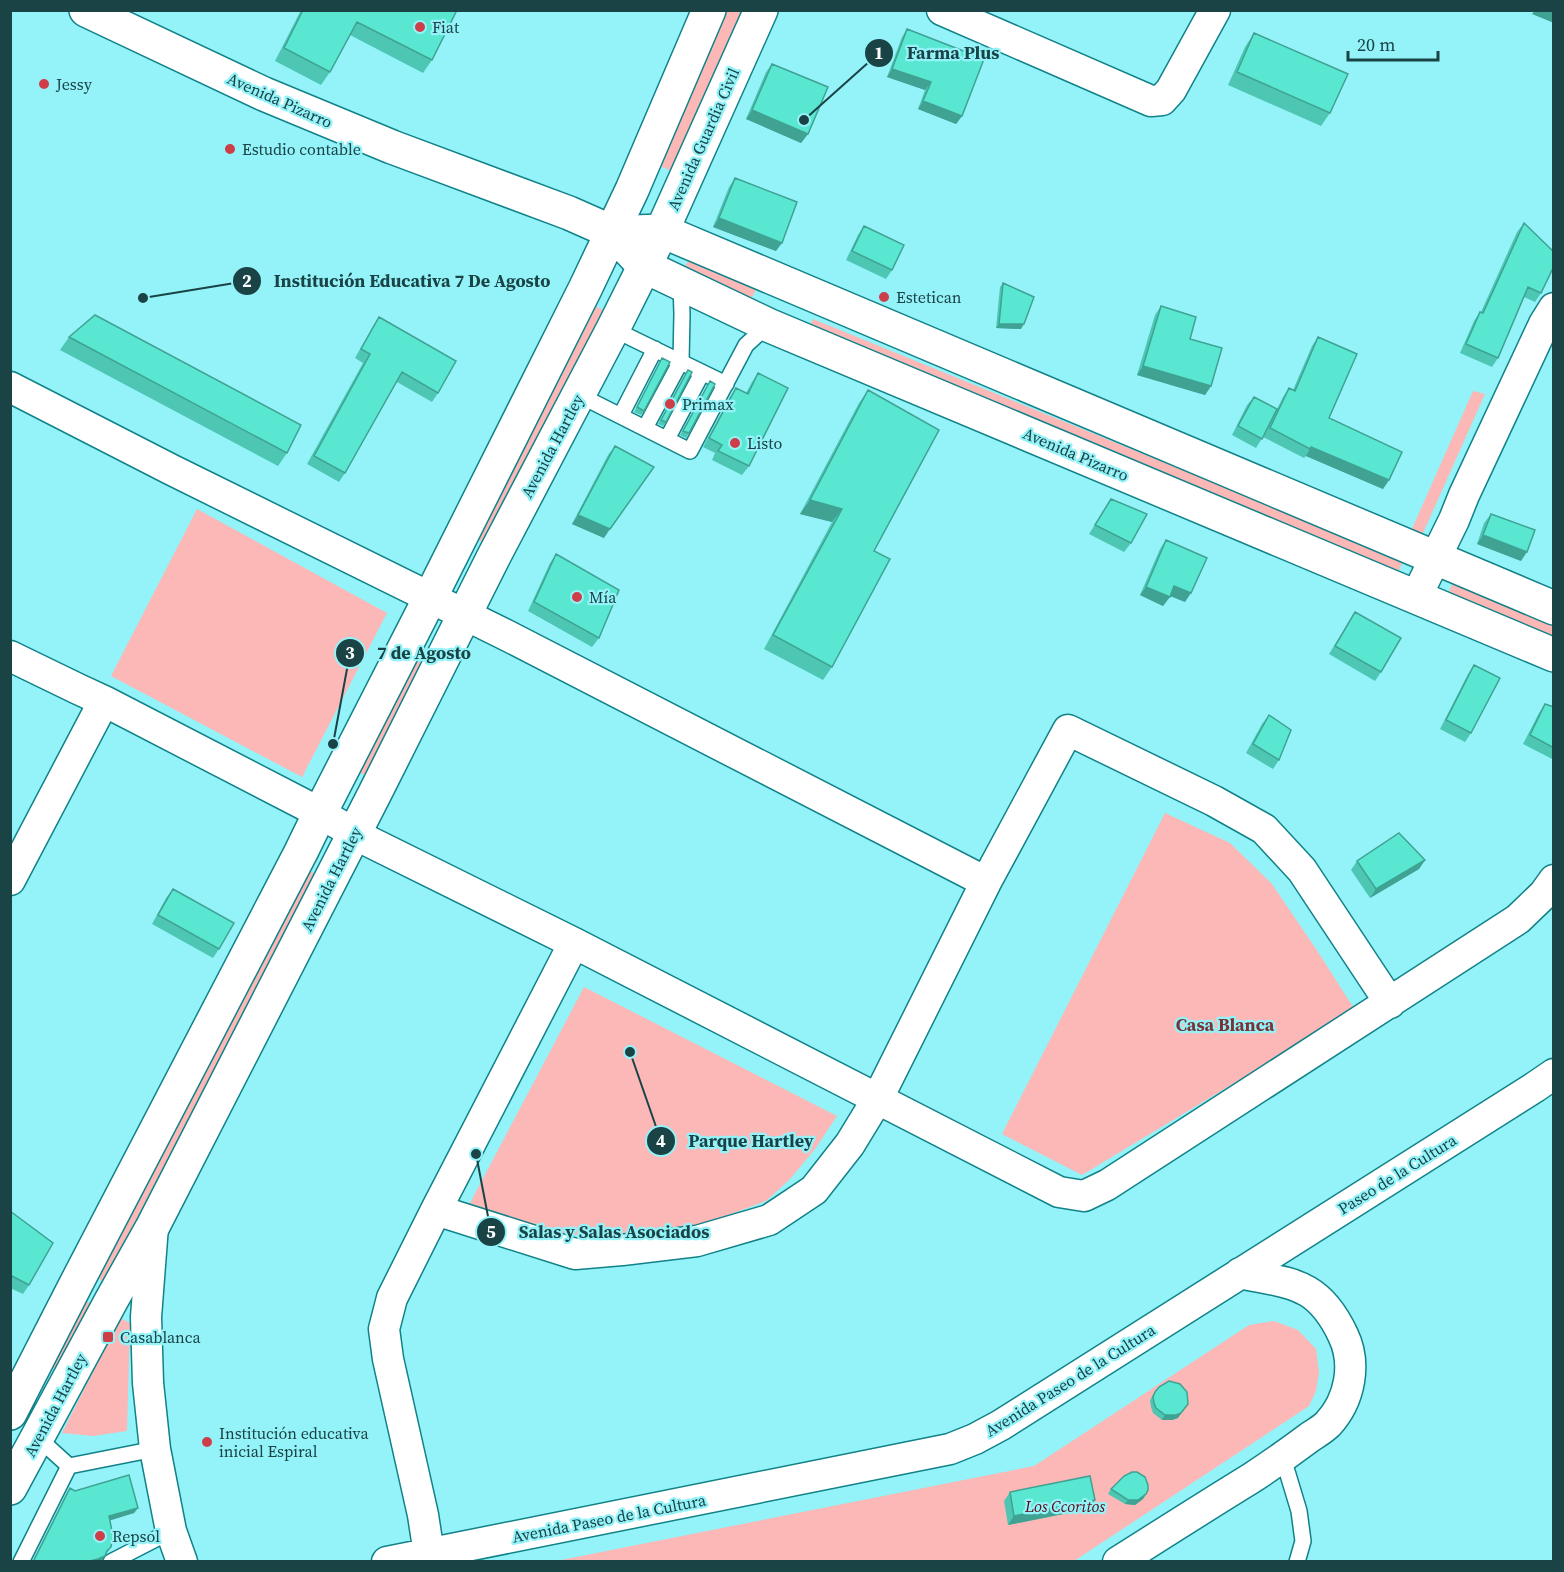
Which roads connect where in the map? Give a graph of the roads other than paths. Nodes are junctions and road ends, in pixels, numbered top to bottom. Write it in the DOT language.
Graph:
graph roads {
  1 [pos="86,10"];
  2 [pos="709,10"];
  3 [pos="761,10"];
  4 [pos="942,10"];
  5 [pos="1215,10"];
  6 [pos="662,231"];
  7 [pos="612,232"];
  8 [pos="644,266"];
  9 [pos="681,283"];
  10 [pos="1554,308"];
  11 [pos="768,325"];
  12 [pos="613,328"];
  13 [pos="655,349"];
  14 [pos="681,361"];
  15 [pos="702,373"];
  16 [pos="726,384"];
  17 [pos="10,387"];
  18 [pos="579,395"];
  19 [pos="621,416"];
  20 [pos="645,428"];
  21 [pos="667,439"];
  22 [pos="1434,558"];
  23 [pos="1416,597"];
  24 [pos="430,598"];
  25 [pos="1554,608"];
  26 [pos="464,615"];
  27 [pos="1554,655"];
  28 [pos="10,656"];
  29 [pos="104,700"];
  30 [pos="320,813"];
  31 [pos="354,833"];
  32 [pos="10,880"];
  33 [pos="1554,880"];
  34 [pos="986,882"];
  35 [pos="574,943"];
  36 [pos="1390,1003"];
  37 [pos="1554,1074"];
  38 [pos="878,1098"];
  39 [pos="435,1210"];
  40 [pos="153,1226"];
  41 [pos="1240,1273"];
  42 [pos="10,1413"];
  43 [pos="37,1437"];
  44 [pos="154,1449"];
  45 [pos="1283,1458"];
  46 [pos="69,1466"];
  47 [pos="10,1488"];
  48 [pos="171,1531"];
  49 [pos="429,1554"];
  50 [pos="21,1562"];
  51 [pos="111,1562"];
  52 [pos="183,1562"];
  53 [pos="387,1562"];
  54 [pos="1118,1562"];
  55 [pos="1297,1562"];
  1 -- 7 [label="main road, Avenida Pizarro"];
  2 -- 7 [label="main road"];
  3 -- 6 [label="main road, Avenida Guardia Civil"];
  4 -- 5 [label="street"];
  6 -- 7 [label="main road, Avenida Pizarro"];
  6 -- 8 [label="main road, Avenida Guardia Civil"];
  6 -- 22 [label="main road, Avenida Pizarro"];
  7 -- 8 [label="main road, Avenida Pizarro"];
  7 -- 24 [label="main road"];
  8 -- 9 [label="main road, Avenida Pizarro"];
  8 -- 12 [label="main road, Avenida Hartley"];
  9 -- 11 [label="main road, Avenida Pizarro"];
  9 -- 14 [label="lane"];
  10 -- 22 [label="street"];
  11 -- 16 [label="lane"];
  11 -- 23 [label="main road, Avenida Pizarro"];
  12 -- 13 [label="lane"];
  12 -- 18 [label="main road, Avenida Hartley"];
  13 -- 14 [label="lane"];
  13 -- 19 [label="lane"];
  14 -- 15 [label="lane"];
  14 -- 20 [label="lane"];
  15 -- 16 [label="lane"];
  15 -- 21 [label="lane"];
  16 -- 21 [label="lane"];
  17 -- 24 [label="street"];
  18 -- 19 [label="lane"];
  18 -- 26 [label="main road, Avenida Hartley"];
  19 -- 20 [label="lane"];
  20 -- 21 [label="lane"];
  22 -- 23 [label="street"];
  22 -- 25 [label="main road, Avenida Pizarro"];
  23 -- 27 [label="main road, Avenida Pizarro"];
  24 -- 26 [label="street"];
  24 -- 30 [label="main road"];
  26 -- 31 [label="main road, Avenida Hartley"];
  26 -- 34 [label="street"];
  28 -- 29 [label="street"];
  29 -- 30 [label="street"];
  29 -- 32 [label="street"];
  30 -- 31 [label="street"];
  30 -- 42 [label="main road"];
  31 -- 35 [label="street"];
  31 -- 40 [label="main road, Avenida Hartley"];
  33 -- 36 [label="street"];
  34 -- 36 [label="street"];
  34 -- 38 [label="street"];
  35 -- 38 [label="street"];
  35 -- 39 [label="street"];
  36 -- 38 [label="street"];
  37 -- 41 [label="street, Paseo de la Cultura"];
  38 -- 39 [label="street"];
  39 -- 49 [label="street"];
  40 -- 43 [label="main road, Avenida Hartley"];
  40 -- 44 [label="street"];
  41 -- 45 [label="street"];
  41 -- 49 [label="street, Avenida Paseo de la Cultura"];
  43 -- 46 [label="lane"];
  43 -- 47 [label="main road, Avenida Hartley"];
  44 -- 46 [label="lane"];
  44 -- 48 [label="street"];
  45 -- 54 [label="street"];
  45 -- 55 [label="lane"];
  46 -- 50 [label="lane"];
  48 -- 51 [label="lane"];
  48 -- 52 [label="street"];
  49 -- 53 [label="street, Avenida Paseo de la Cultura"];
}
